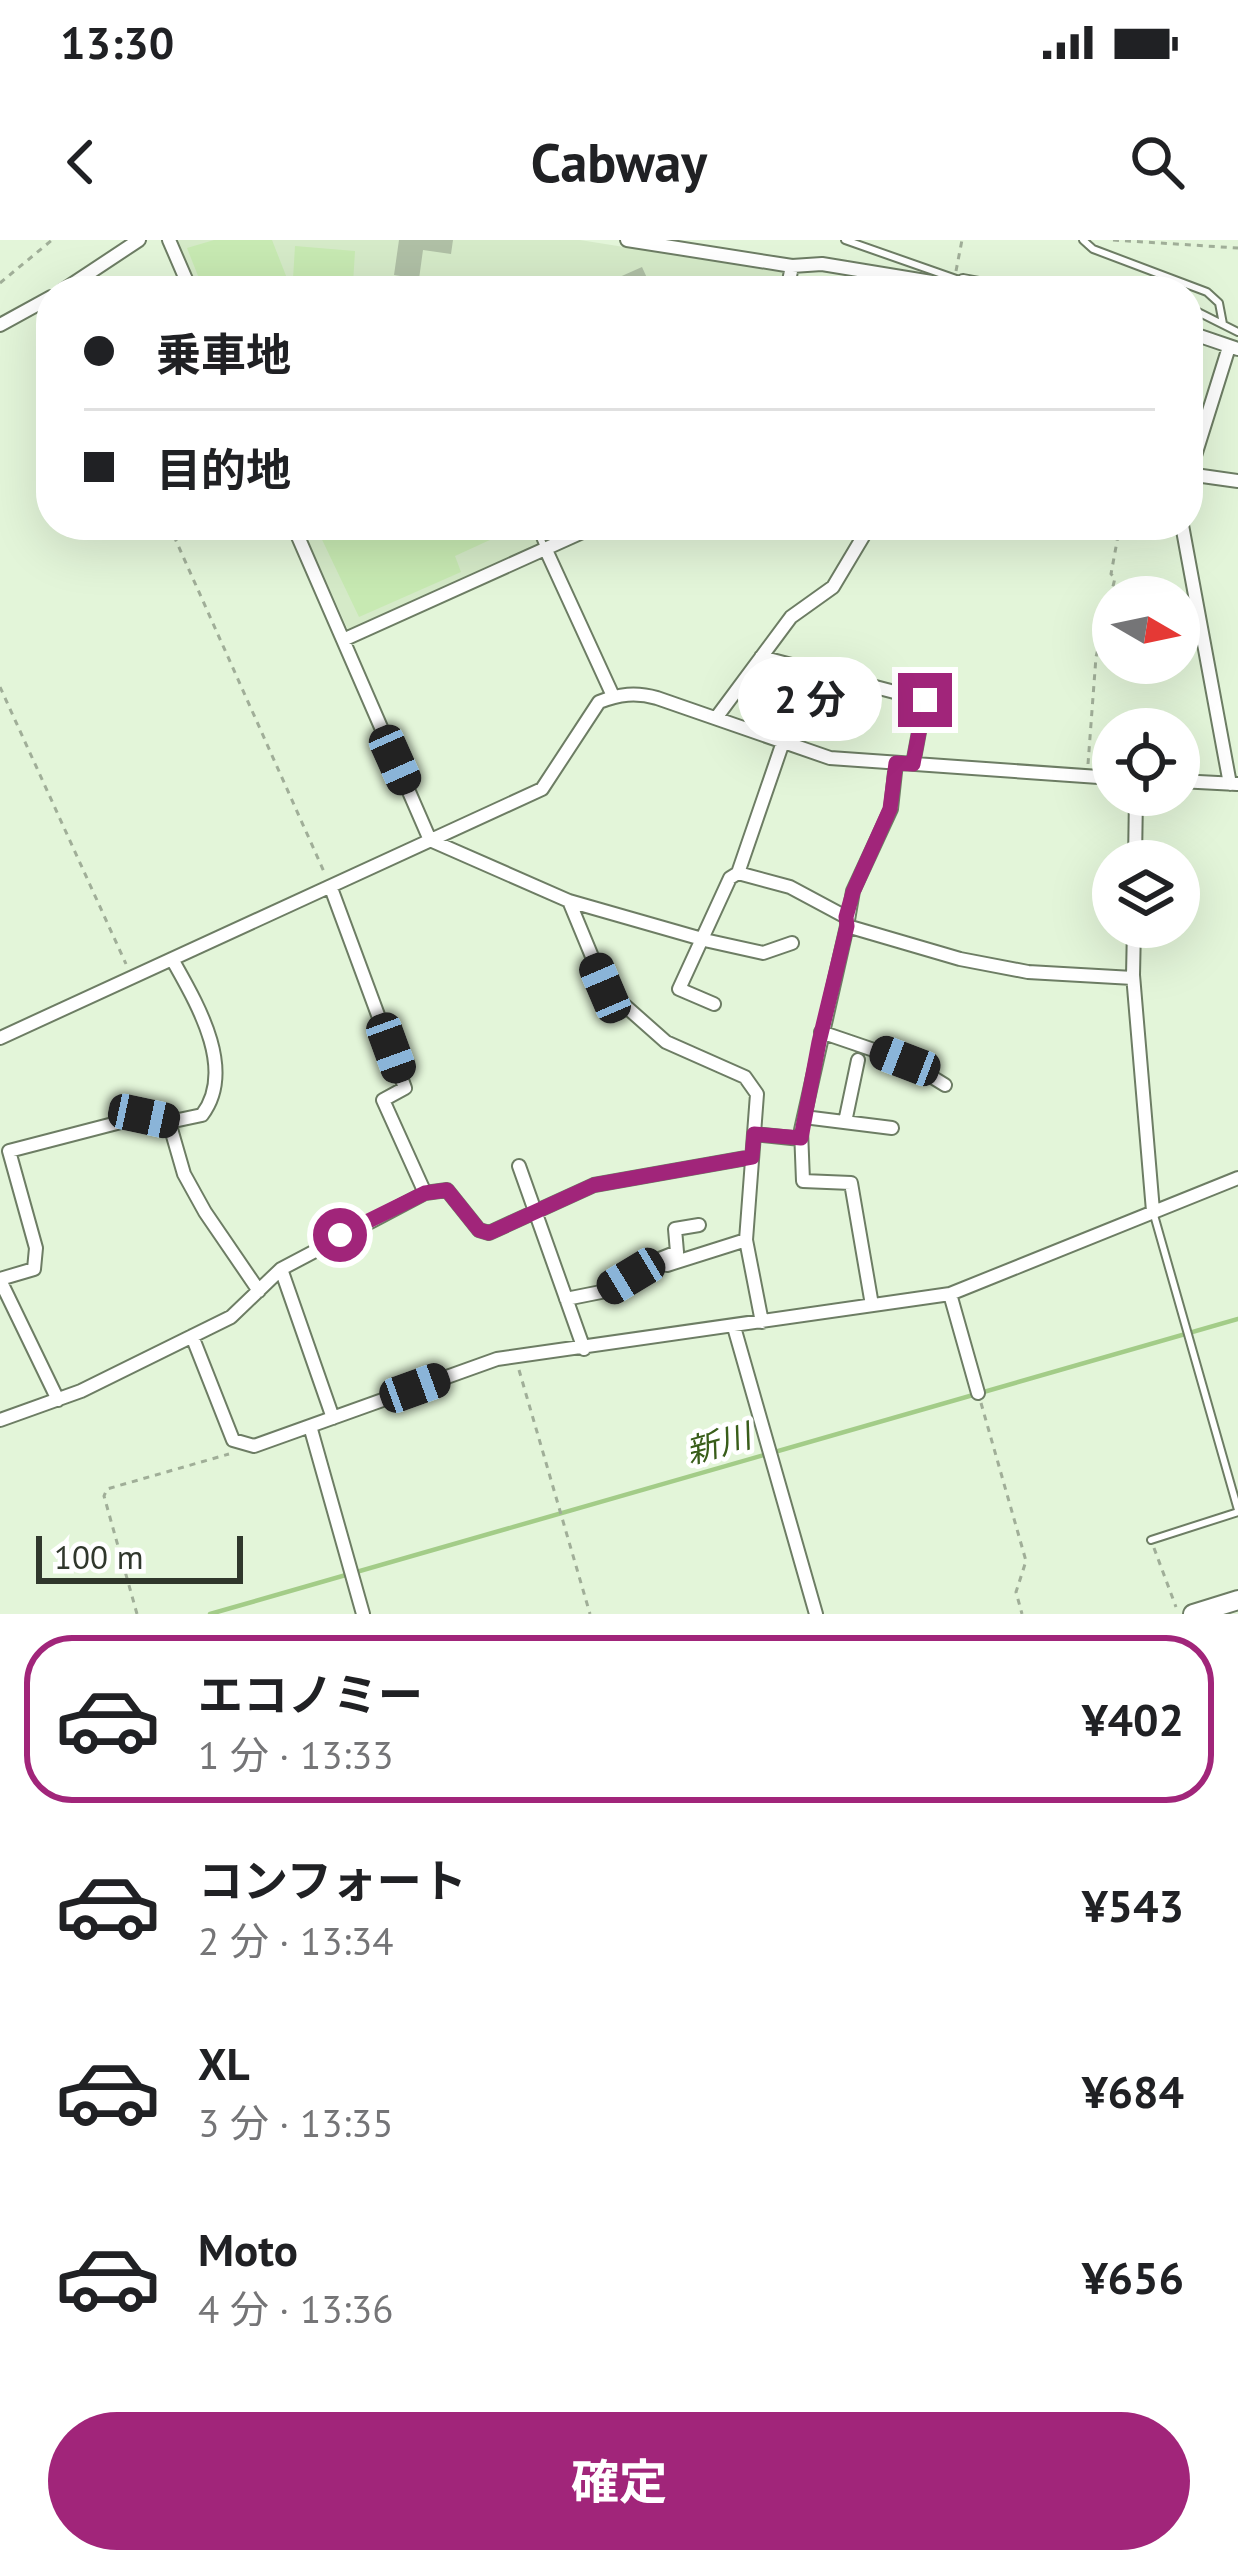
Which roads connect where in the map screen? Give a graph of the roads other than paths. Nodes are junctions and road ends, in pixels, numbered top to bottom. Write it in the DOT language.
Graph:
graph roads {
  1 [pos="139,240"];
  2 [pos="169,240"];
  3 [pos="628,240"];
  4 [pos="845,240"];
  5 [pos="1083,240"];
  6 [pos="792,266"];
  7 [pos="85,276"];
  8 [pos="185,276"];
  9 [pos="790,276"];
  10 [pos="905,276"];
  11 [pos="940,276"];
  12 [pos="1165,276"];
  13 [pos="1203,290"];
  14 [pos="36,306"];
  15 [pos="1203,315"];
  16 [pos="1223,324"];
  17 [pos="0,326"];
  18 [pos="1238,332"];
  19 [pos="1203,337"];
  20 [pos="1234,348"];
  21 [pos="1203,435"];
  22 [pos="1203,479"];
  23 [pos="1238,484"];
  24 [pos="300,540"];
  25 [pos="542,540"];
  26 [pos="567,540"];
  27 [pos="861,540"];
  28 [pos="1185,540"];
  29 [pos="546,550"];
  30 [pos="343,640"];
  31 [pos="761,657"];
  32 [pos="613,697"];
  33 [pos="716,718"];
  34 [pos="782,742"];
  35 [pos="896,763"];
  36 [pos="913,764"];
  37 [pos="1092,776"];
  38 [pos="1200,782"];
  39 [pos="1234,784"];
  40 [pos="430,840"];
  41 [pos="738,873"];
  42 [pos="332,888"];
  43 [pos="569,901"];
  44 [pos="846,921"];
  45 [pos="702,939"];
  46 [pos="792,943"];
  47 [pos="1134,948"];
  48 [pos="172,959"];
  49 [pos="1133,978"];
  50 [pos="714,1004"];
  51 [pos="821,1031"];
  52 [pos="0,1038"];
  53 [pos="858,1060"];
  54 [pos="945,1085"];
  55 [pos="804,1117"];
  56 [pos="170,1122"];
  57 [pos="845,1122"];
  58 [pos="892,1128"];
  59 [pos="754,1134"];
  60 [pos="801,1138"];
  61 [pos="752,1157"];
  62 [pos="519,1166"];
  63 [pos="1238,1178"];
  64 [pos="425,1193"];
  65 [pos="1153,1211"];
  66 [pos="535,1212"];
  67 [pos="699,1225"];
  68 [pos="746,1240"];
  69 [pos="656,1261"];
  70 [pos="281,1269"];
  71 [pos="0,1280"];
  72 [pos="259,1291"];
  73 [pos="950,1294"];
  74 [pos="566,1299"];
  75 [pos="872,1305"];
  76 [pos="762,1322"];
  77 [pos="734,1327"];
  78 [pos="192,1336"];
  79 [pos="584,1348"];
  80 [pos="979,1393"];
  81 [pos="58,1400"];
  82 [pos="333,1418"];
  83 [pos="0,1420"];
  84 [pos="310,1426"];
  85 [pos="1238,1511"];
  86 [pos="1151,1540"];
  87 [pos="1238,1600"];
  88 [pos="363,1614"];
  89 [pos="816,1614"];
  90 [pos="1193,1614"];
  1 -- 7 [label="street"];
  2 -- 8 [label="street"];
  3 -- 6 [label="street"];
  4 -- 11 [label="lane"];
  5 -- 12 [label="lane"];
  6 -- 9 [label="street"];
  6 -- 10 [label="street"];
  13 -- 16 [label="lane"];
  14 -- 17 [label="street"];
  15 -- 16 [label="lane"];
  16 -- 18 [label="lane"];
  19 -- 20 [label="street"];
  20 -- 21 [label="street"];
  22 -- 23 [label="street"];
  24 -- 30 [label="street"];
  25 -- 29 [label="lane"];
  26 -- 29 [label="street"];
  27 -- 31 [label="street"];
  28 -- 39 [label="street"];
  29 -- 30 [label="street"];
  29 -- 32 [label="street"];
  30 -- 40 [label="street"];
  31 -- 33 [label="street"];
  31 -- 36 [label="street"];
  32 -- 33 [label="street"];
  32 -- 40 [label="street"];
  33 -- 34 [label="street"];
  34 -- 35 [label="street"];
  34 -- 41 [label="street"];
  35 -- 36 [label="street"];
  35 -- 44 [label="street"];
  36 -- 37 [label="street"];
  38 -- 39 [label="street"];
  40 -- 42 [label="street"];
  40 -- 43 [label="street"];
  41 -- 44 [label="street"];
  41 -- 45 [label="street"];
  42 -- 48 [label="street"];
  42 -- 64 [label="street"];
  43 -- 45 [label="street"];
  43 -- 59 [label="street"];
  44 -- 49 [label="street"];
  44 -- 51 [label="street"];
  45 -- 46 [label="street"];
  45 -- 50 [label="street"];
  47 -- 49 [label="street"];
  48 -- 52 [label="street"];
  48 -- 56 [label="street"];
  49 -- 65 [label="street"];
  51 -- 54 [label="street"];
  51 -- 55 [label="street"];
  53 -- 57 [label="street"];
  55 -- 57 [label="street"];
  55 -- 60 [label="street"];
  56 -- 71 [label="street"];
  56 -- 72 [label="street"];
  57 -- 58 [label="street"];
  59 -- 60 [label="street"];
  59 -- 61 [label="street"];
  60 -- 75 [label="street"];
  61 -- 66 [label="street"];
  61 -- 68 [label="street"];
  62 -- 66 [label="street"];
  63 -- 65 [label="street"];
  64 -- 66 [label="street"];
  64 -- 70 [label="street"];
  65 -- 73 [label="street"];
  65 -- 85 [label="lane"];
  66 -- 74 [label="street"];
  67 -- 69 [label="street"];
  68 -- 69 [label="street"];
  68 -- 76 [label="street"];
  69 -- 74 [label="street"];
  70 -- 72 [label="street"];
  70 -- 82 [label="street"];
  71 -- 81 [label="street"];
  72 -- 78 [label="street"];
  73 -- 75 [label="street"];
  73 -- 80 [label="street"];
  74 -- 79 [label="street"];
  75 -- 76 [label="street"];
  76 -- 77 [label="street"];
  77 -- 79 [label="street"];
  77 -- 89 [label="street"];
  78 -- 81 [label="street"];
  78 -- 84 [label="street"];
  79 -- 82 [label="street"];
  81 -- 83 [label="street"];
  82 -- 84 [label="street"];
  84 -- 88 [label="street"];
  85 -- 86 [label="lane"];
  87 -- 90 [label="main road"];
}
